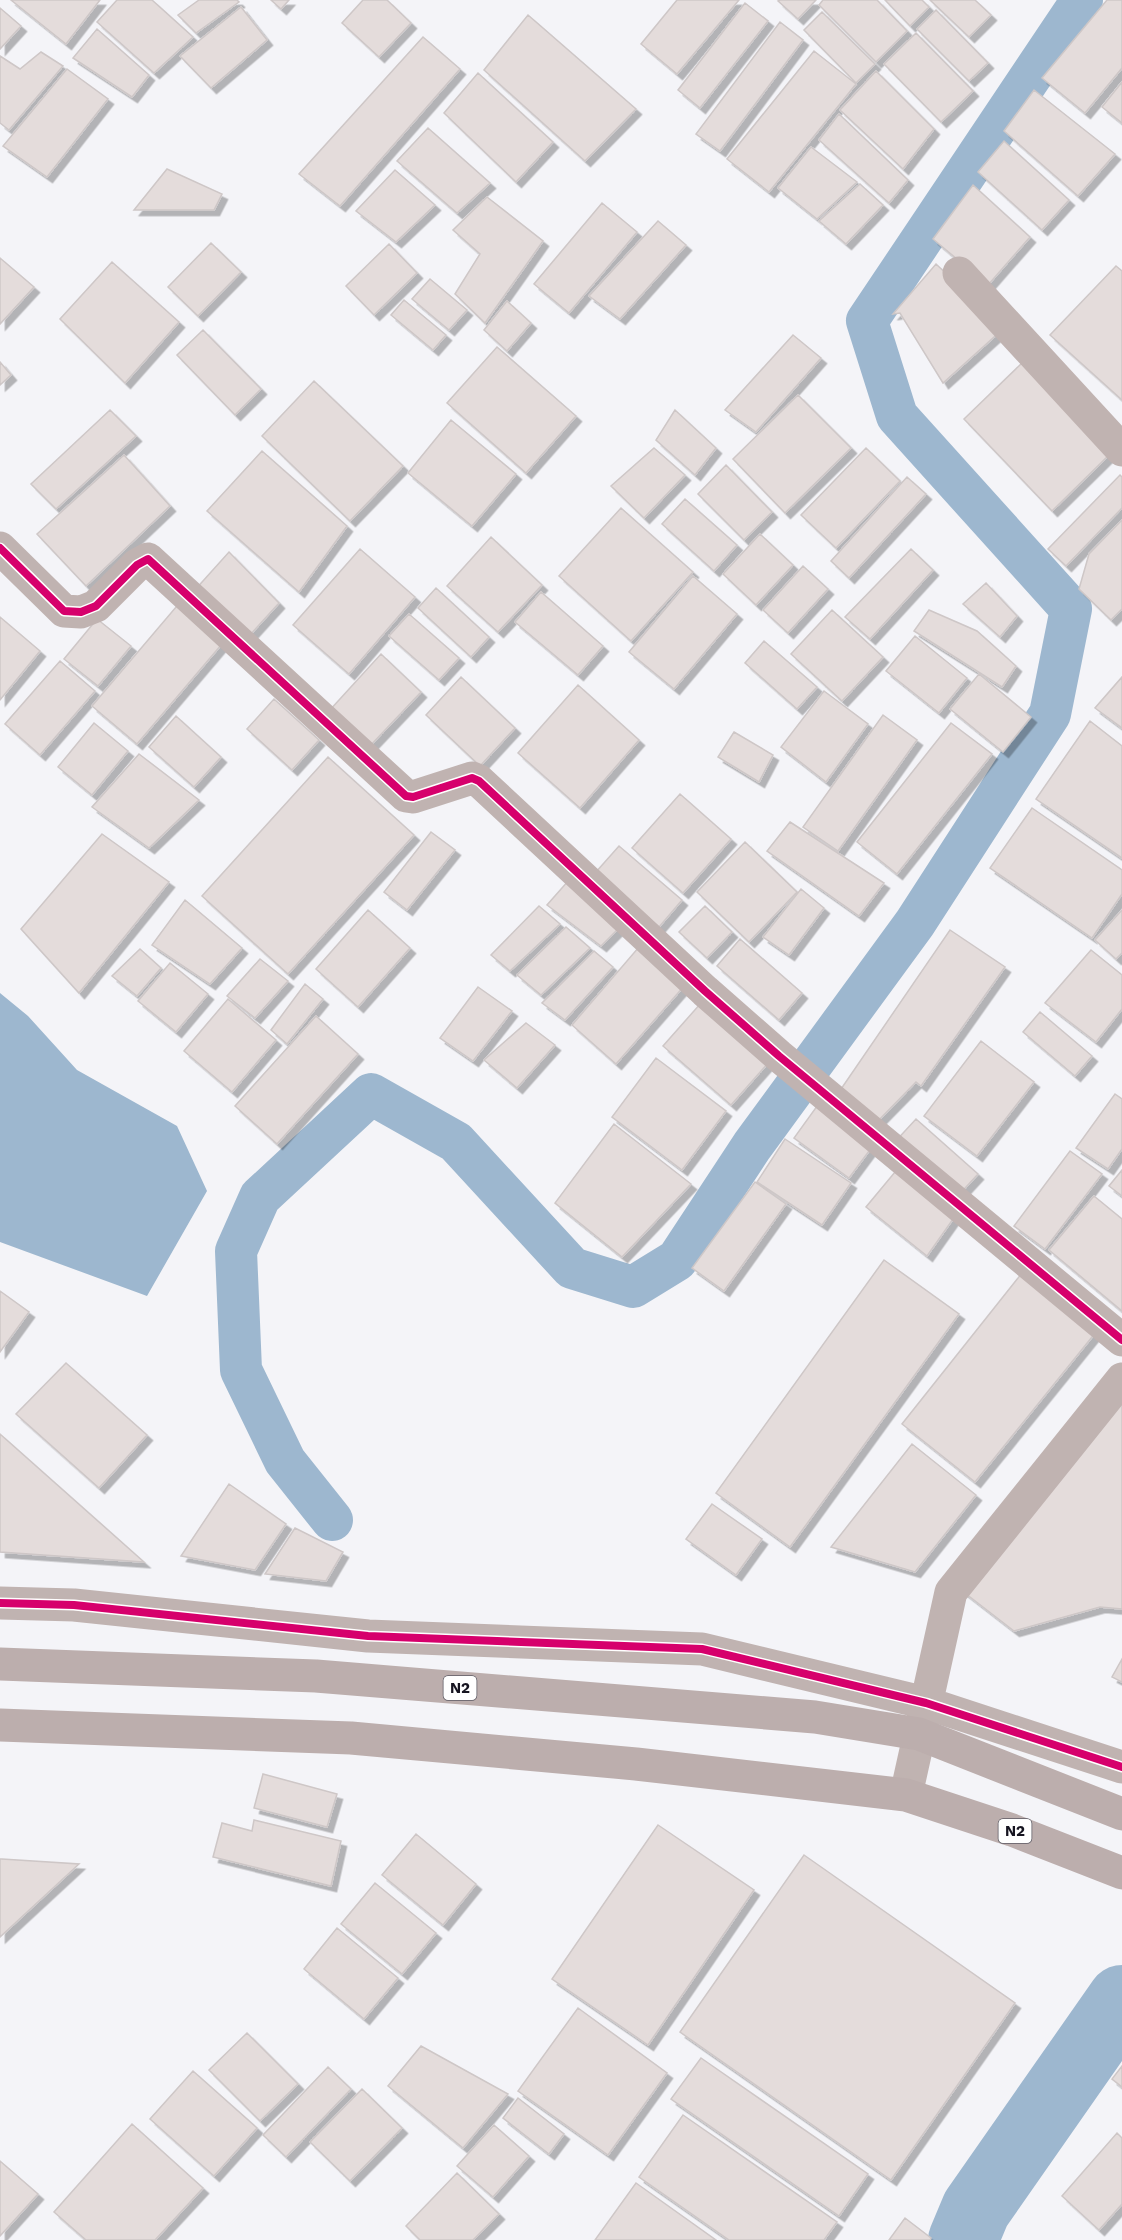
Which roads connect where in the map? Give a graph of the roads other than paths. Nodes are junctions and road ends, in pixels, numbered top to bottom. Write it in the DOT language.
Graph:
graph roads {
  1 [pos="959,273"];
  2 [pos="1122,450"];
  3 [pos="0,549"];
  4 [pos="1122,1340"];
  5 [pos="1122,1379"];
  6 [pos="0,1603"];
  7 [pos="0,1664"];
  8 [pos="926,1703"];
  9 [pos="0,1725"];
  10 [pos="919,1734"];
  11 [pos="1122,1767"];
  12 [pos="906,1795"];
  13 [pos="1122,1814"];
  14 [pos="1122,1873"];
  1 -- 2 [label="street"];
  3 -- 4 [label="street"];
  5 -- 8 [label="street"];
  6 -- 8 [label="street"];
  7 -- 10 [label="highway, N2"];
  8 -- 10 [label="street"];
  8 -- 11 [label="street"];
  9 -- 12 [label="highway, N2"];
  10 -- 12 [label="street"];
  10 -- 13 [label="highway, N2"];
  12 -- 14 [label="highway, N2"];
}
